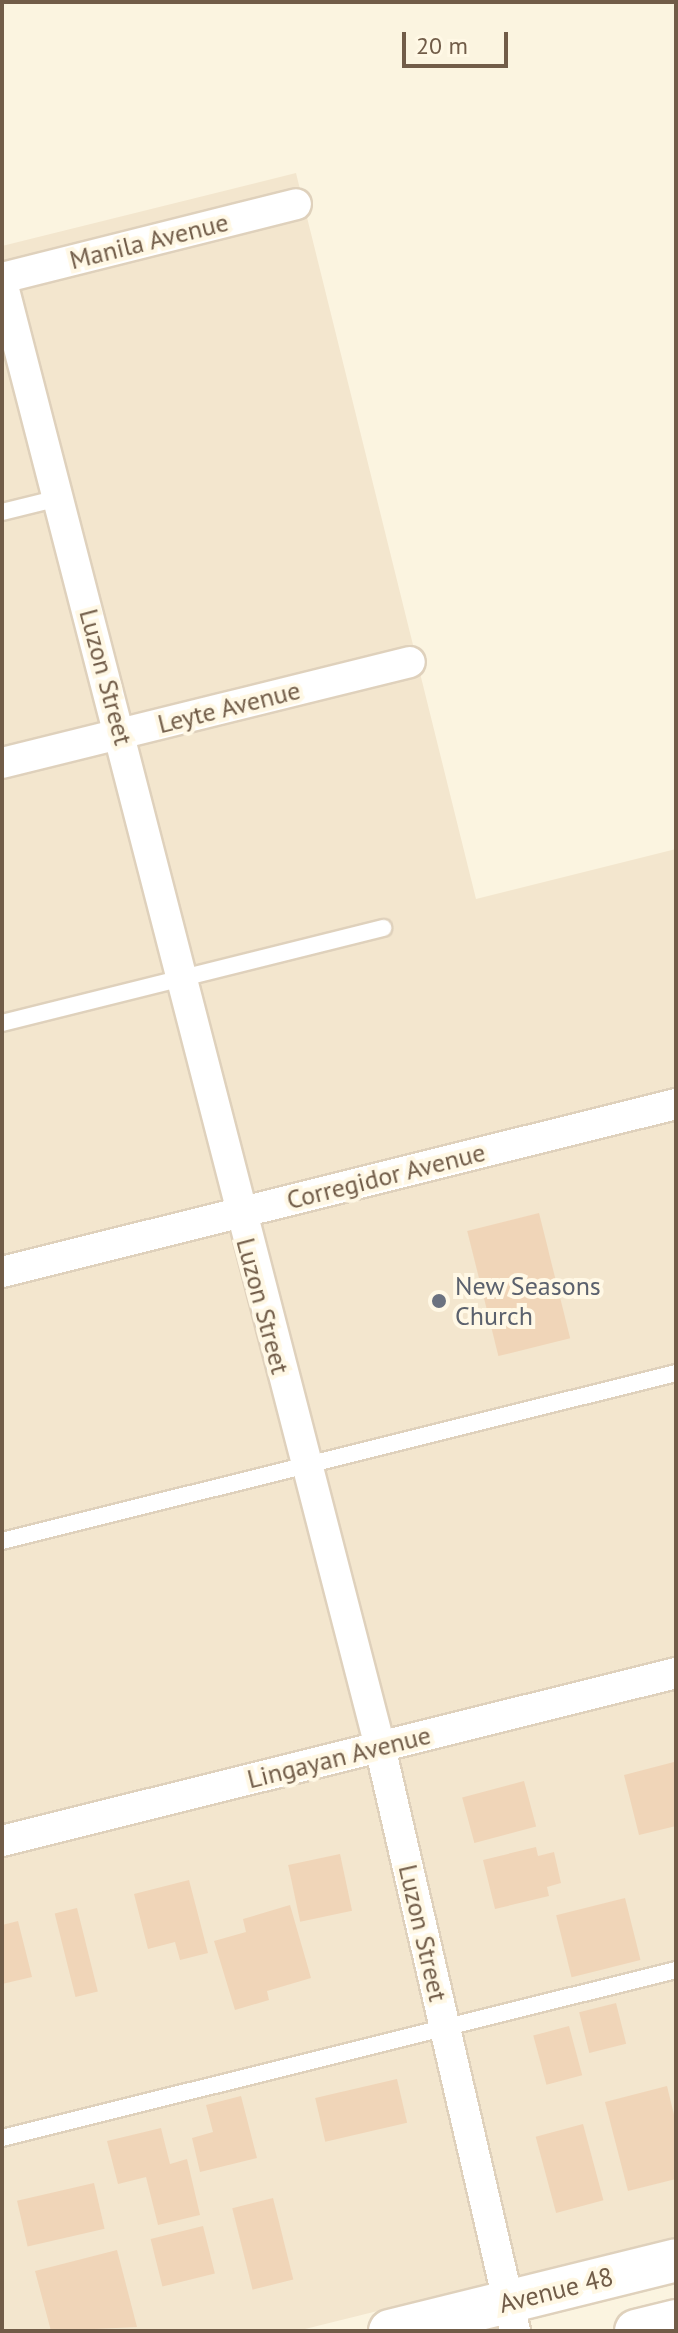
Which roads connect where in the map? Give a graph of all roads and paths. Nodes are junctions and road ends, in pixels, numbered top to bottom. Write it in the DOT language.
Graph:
graph roads {
  1 [pos="296,204"];
  2 [pos="2,280"];
  3 [pos="59,498"];
  4 [pos="2,512"];
  5 [pos="410,662"];
  6 [pos="121,734"];
  7 [pos="2,763"];
  8 [pos="383,928"];
  9 [pos="181,978"];
  10 [pos="2,1023"];
  11 [pos="676,1104"];
  12 [pos="239,1213"];
  13 [pos="2,1272"];
  14 [pos="676,1373"];
  15 [pos="305,1465"];
  16 [pos="2,1541"];
  17 [pos="676,1673"];
  18 [pos="380,1747"];
  19 [pos="2,1841"];
  20 [pos="676,1970"];
  21 [pos="445,2028"];
  22 [pos="2,2138"];
  23 [pos="676,2260"];
  24 [pos="512,2316"];
  25 [pos="676,2321"];
  26 [pos="390,2331"];
  27 [pos="636,2331"];
  1 -- 2 [label="street, Manila Avenue"];
  2 -- 3 [label="street, Luzon Street"];
  3 -- 4 [label="lane"];
  3 -- 6 [label="street, Luzon Street"];
  5 -- 6 [label="street, Leyte Avenue"];
  6 -- 7 [label="street, Leyte Avenue"];
  6 -- 9 [label="street, Luzon Street"];
  8 -- 9 [label="lane"];
  9 -- 10 [label="lane"];
  9 -- 12 [label="street, Luzon Street"];
  11 -- 12 [label="street, Corregidor Avenue"];
  12 -- 13 [label="street, Corregidor Avenue"];
  12 -- 15 [label="street, Luzon Street"];
  14 -- 15 [label="lane"];
  15 -- 16 [label="lane"];
  15 -- 18 [label="street, Luzon Street"];
  17 -- 18 [label="street, Lingayan Avenue"];
  18 -- 19 [label="street, Lingayan Avenue"];
  18 -- 21 [label="street, Luzon Street"];
  20 -- 21 [label="lane"];
  21 -- 22 [label="lane"];
  21 -- 24 [label="street, Luzon Street"];
  23 -- 24 [label="main road, Avenue 48"];
  24 -- 26 [label="main road, Avenue 48"];
  25 -- 27 [label="main road"];
}
